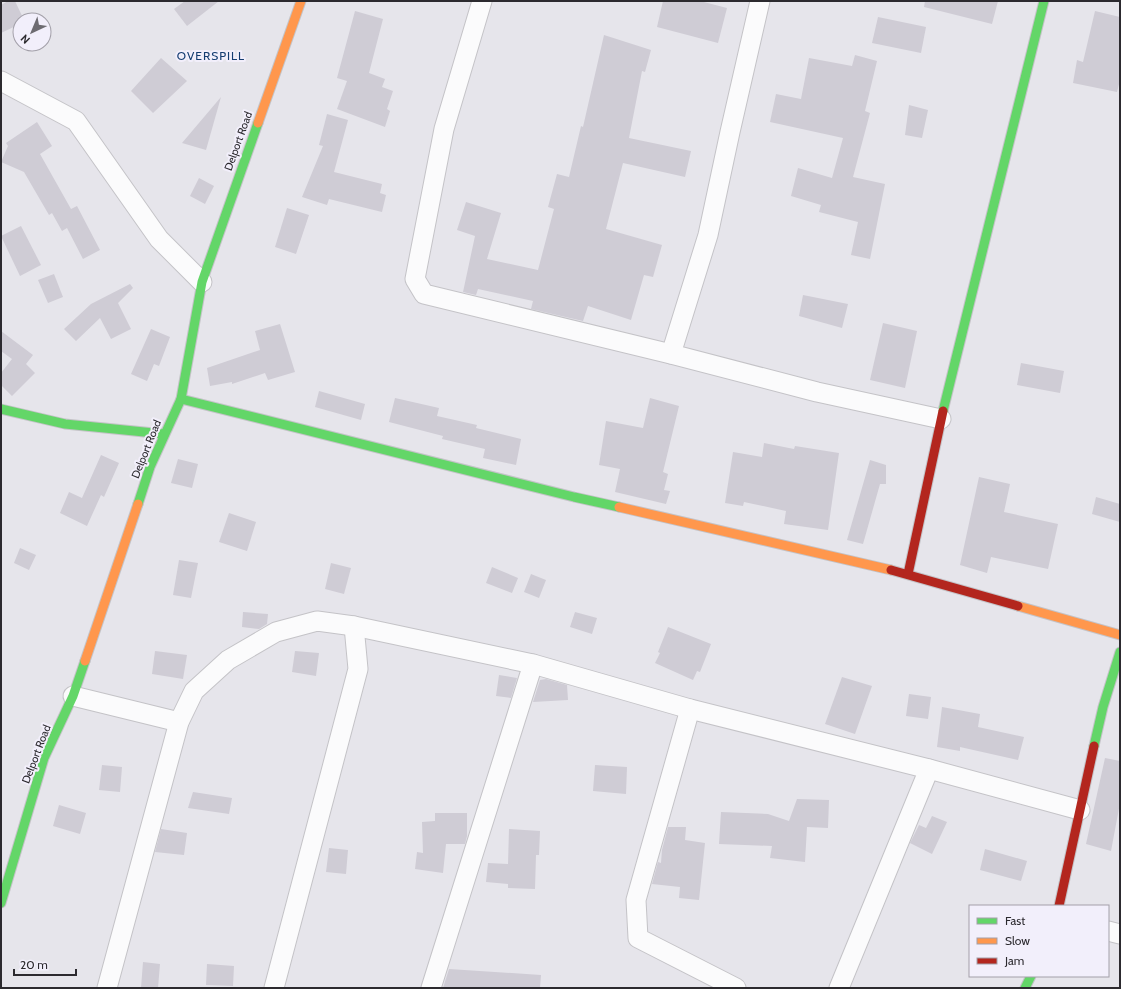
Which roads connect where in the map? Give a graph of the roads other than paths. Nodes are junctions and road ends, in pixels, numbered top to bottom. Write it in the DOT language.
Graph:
graph roads {
  1 [pos="301,1"];
  2 [pos="482,1"];
  3 [pos="760,1"];
  4 [pos="1044,1"];
  5 [pos="1,81"];
  6 [pos="202,282"];
  7 [pos="672,354"];
  8 [pos="180,399"];
  9 [pos="1,409"];
  10 [pos="941,419"];
  11 [pos="164,434"];
  12 [pos="908,574"];
  13 [pos="354,626"];
  14 [pos="1120,635"];
  15 [pos="1120,652"];
  16 [pos="533,664"];
  17 [pos="73,696"];
  18 [pos="690,709"];
  19 [pos="179,722"];
  20 [pos="929,769"];
  21 [pos="1080,810"];
  22 [pos="1,903"];
  23 [pos="1059,905"];
  24 [pos="1109,931"];
  25 [pos="1120,934"];
  26 [pos="1030,977"];
  27 [pos="107,988"];
  28 [pos="274,988"];
  29 [pos="430,988"];
  30 [pos="736,988"];
  31 [pos="839,988"];
  32 [pos="1025,988"];
  1 -- 6 [label="street, Delport Road"];
  2 -- 7 [label="street"];
  3 -- 7 [label="street"];
  4 -- 10 [label="street"];
  5 -- 6 [label="street"];
  6 -- 8 [label="street, Delport Road"];
  7 -- 10 [label="street"];
  8 -- 11 [label="street, Delport Road"];
  8 -- 12 [label="street"];
  9 -- 11 [label="street"];
  10 -- 12 [label="street"];
  11 -- 17 [label="street, Delport Road"];
  12 -- 14 [label="street"];
  13 -- 16 [label="street"];
  13 -- 19 [label="street"];
  13 -- 28 [label="street"];
  15 -- 21 [label="street"];
  16 -- 18 [label="street"];
  16 -- 29 [label="street"];
  17 -- 19 [label="street"];
  17 -- 22 [label="street, Delport Road"];
  18 -- 20 [label="street"];
  18 -- 30 [label="street"];
  19 -- 27 [label="street"];
  20 -- 21 [label="street"];
  20 -- 31 [label="street"];
  21 -- 23 [label="street"];
  24 -- 25 [label="street"];
  26 -- 32 [label="street"];
}
